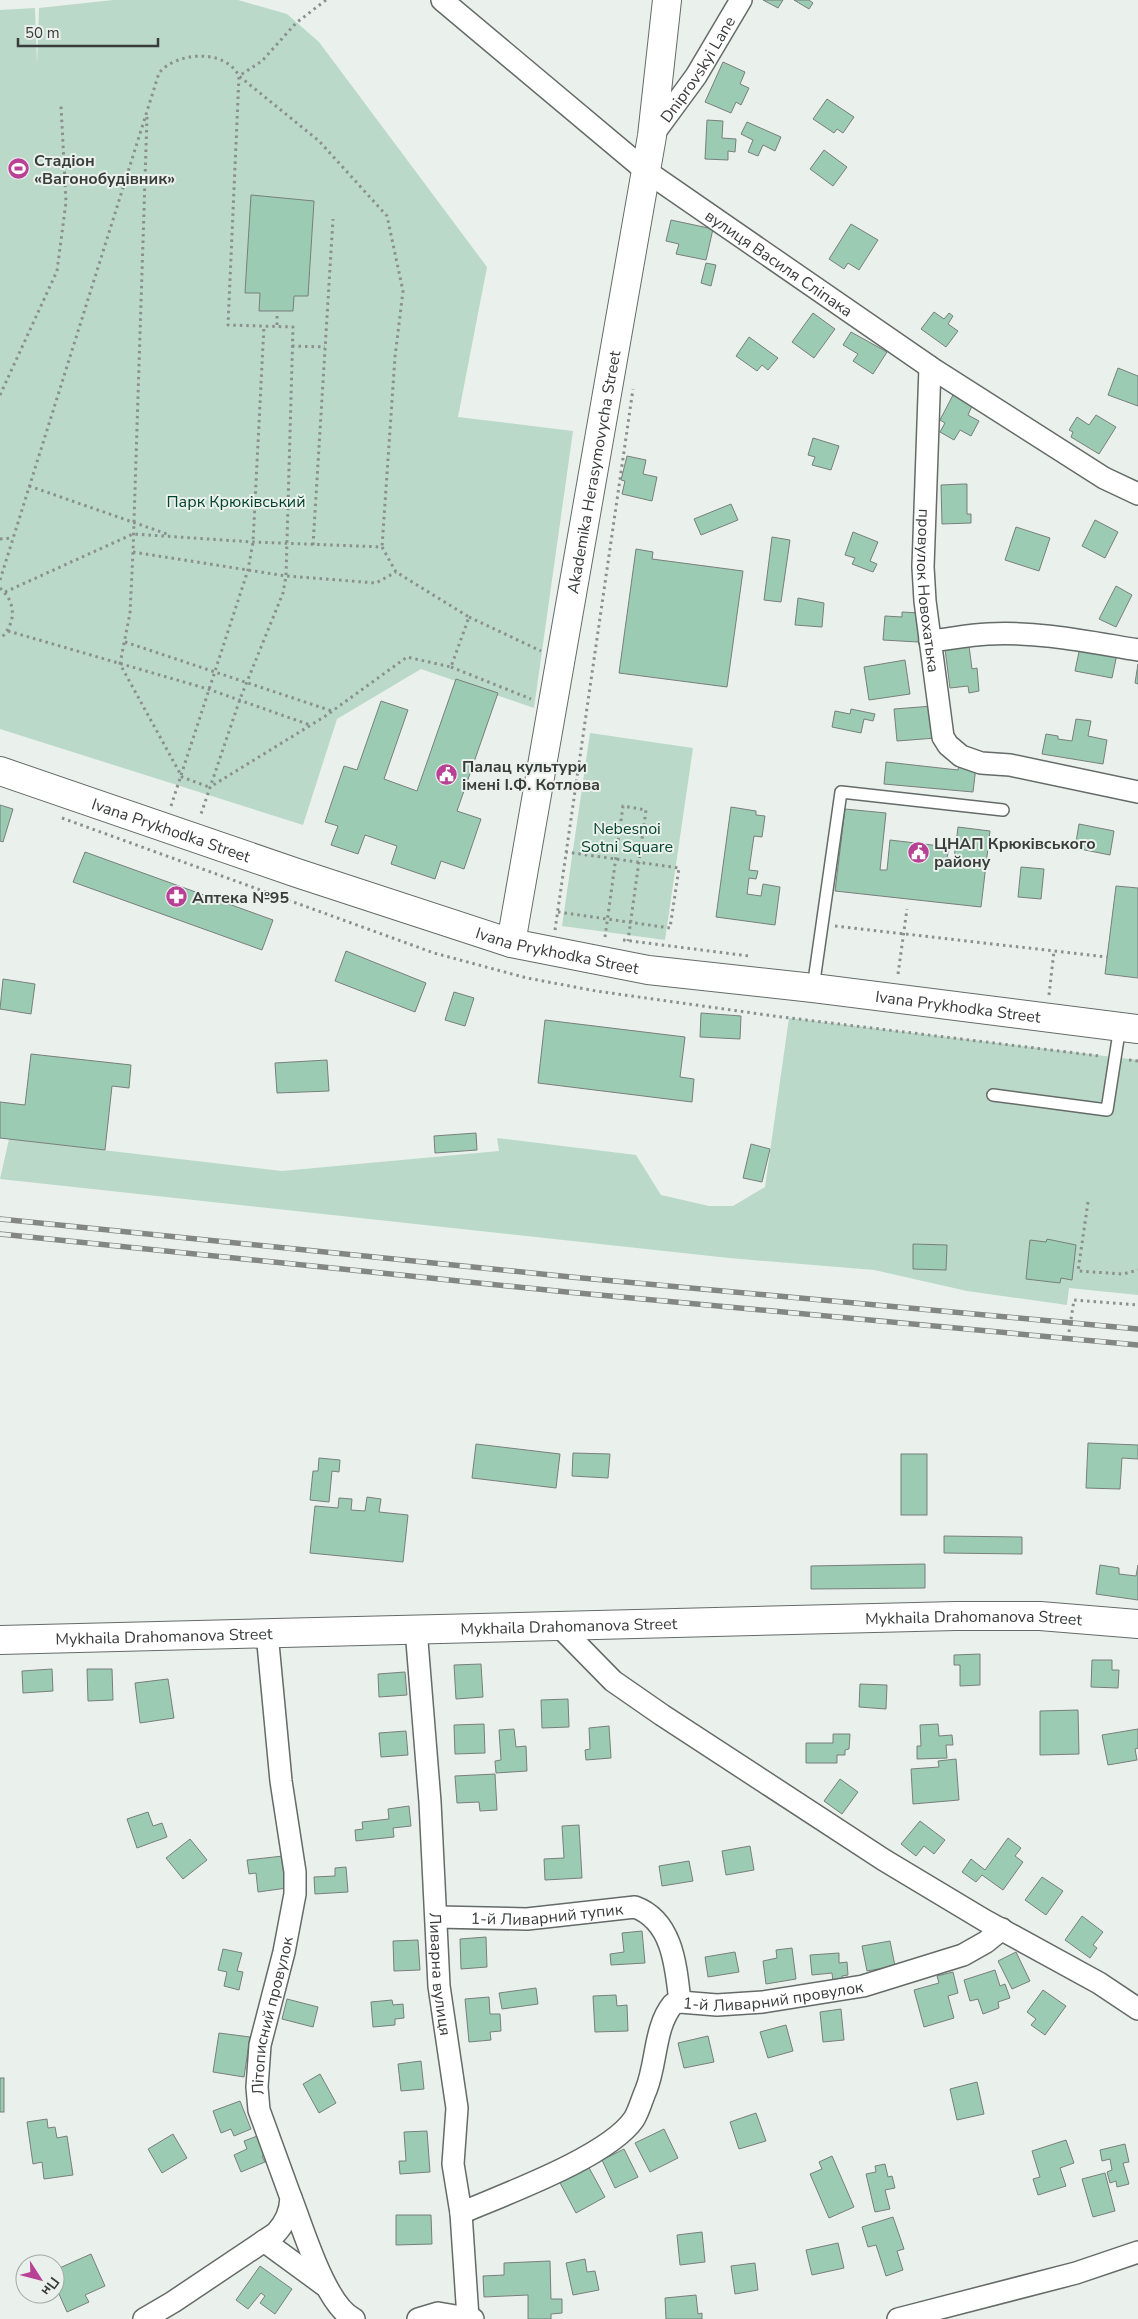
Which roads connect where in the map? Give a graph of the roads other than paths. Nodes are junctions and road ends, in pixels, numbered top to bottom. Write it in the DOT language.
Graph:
graph roads {
  1 [pos="442,0"];
  2 [pos="667,0"];
  3 [pos="740,0"];
  4 [pos="652,136"];
  5 [pos="646,171"];
  6 [pos="930,367"];
  7 [pos="1138,494"];
  8 [pos="930,642"];
  9 [pos="1138,650"];
  10 [pos="0,771"];
  11 [pos="1138,792"];
  12 [pos="1003,810"];
  13 [pos="513,932"];
  14 [pos="813,988"];
  15 [pos="1129,1028"];
  16 [pos="994,1095"];
  17 [pos="1138,1624"];
  18 [pos="560,1627"];
  19 [pos="416,1629"];
  20 [pos="267,1633"];
  21 [pos="0,1640"];
  22 [pos="437,1917"];
  23 [pos="1002,1929"];
  24 [pos="680,2002"];
  25 [pos="1138,2008"];
  26 [pos="291,2198"];
  27 [pos="461,2213"];
  28 [pos="264,2241"];
  29 [pos="1138,2252"];
  30 [pos="326,2287"];
  31 [pos="144,2319"];
  32 [pos="353,2319"];
  33 [pos="418,2319"];
  34 [pos="471,2319"];
  35 [pos="898,2319"];
  1 -- 5 [label="street, вулиця Василя Сліпака"];
  2 -- 4 [label="main road, Akademika Herasymovycha Street"];
  3 -- 4 [label="street, Dniprovskyi Lane"];
  4 -- 5 [label="main road, Akademika Herasymovycha Street"];
  5 -- 6 [label="street, вулиця Василя Сліпака"];
  5 -- 13 [label="main road, Akademika Herasymovycha Street"];
  6 -- 7 [label="street, вулиця Василя Сліпака"];
  6 -- 8 [label="street, провулок Новохатька"];
  8 -- 9 [label="street"];
  8 -- 11 [label="street, провулок Новохатька"];
  10 -- 13 [label="main road, Ivana Prykhodka Street"];
  12 -- 14 [label="lane"];
  13 -- 14 [label="main road, Ivana Prykhodka Street"];
  14 -- 15 [label="main road, Ivana Prykhodka Street"];
  15 -- 16 [label="lane"];
  17 -- 18 [label="main road, Mykhaila Drahomanova Street"];
  18 -- 19 [label="main road, Mykhaila Drahomanova Street"];
  18 -- 23 [label="street"];
  19 -- 20 [label="main road, Mykhaila Drahomanova Street"];
  19 -- 22 [label="street, Ливарна вулиця"];
  20 -- 21 [label="main road, Mykhaila Drahomanova Street"];
  20 -- 26 [label="street, Літописний провулок"];
  22 -- 24 [label="street, 1-й Ливарний тупик"];
  22 -- 27 [label="street, Ливарна вулиця"];
  23 -- 24 [label="street, 1-й Ливарний провулок"];
  23 -- 25 [label="street"];
  24 -- 27 [label="street, 1-й Ливарний провулок"];
  26 -- 28 [label="street"];
  26 -- 30 [label="street, Літописний провулок"];
  27 -- 34 [label="street, Ливарна вулиця"];
  28 -- 30 [label="street"];
  28 -- 31 [label="street"];
  29 -- 35 [label="street"];
  30 -- 32 [label="street"];
  33 -- 34 [label="street"];
}
